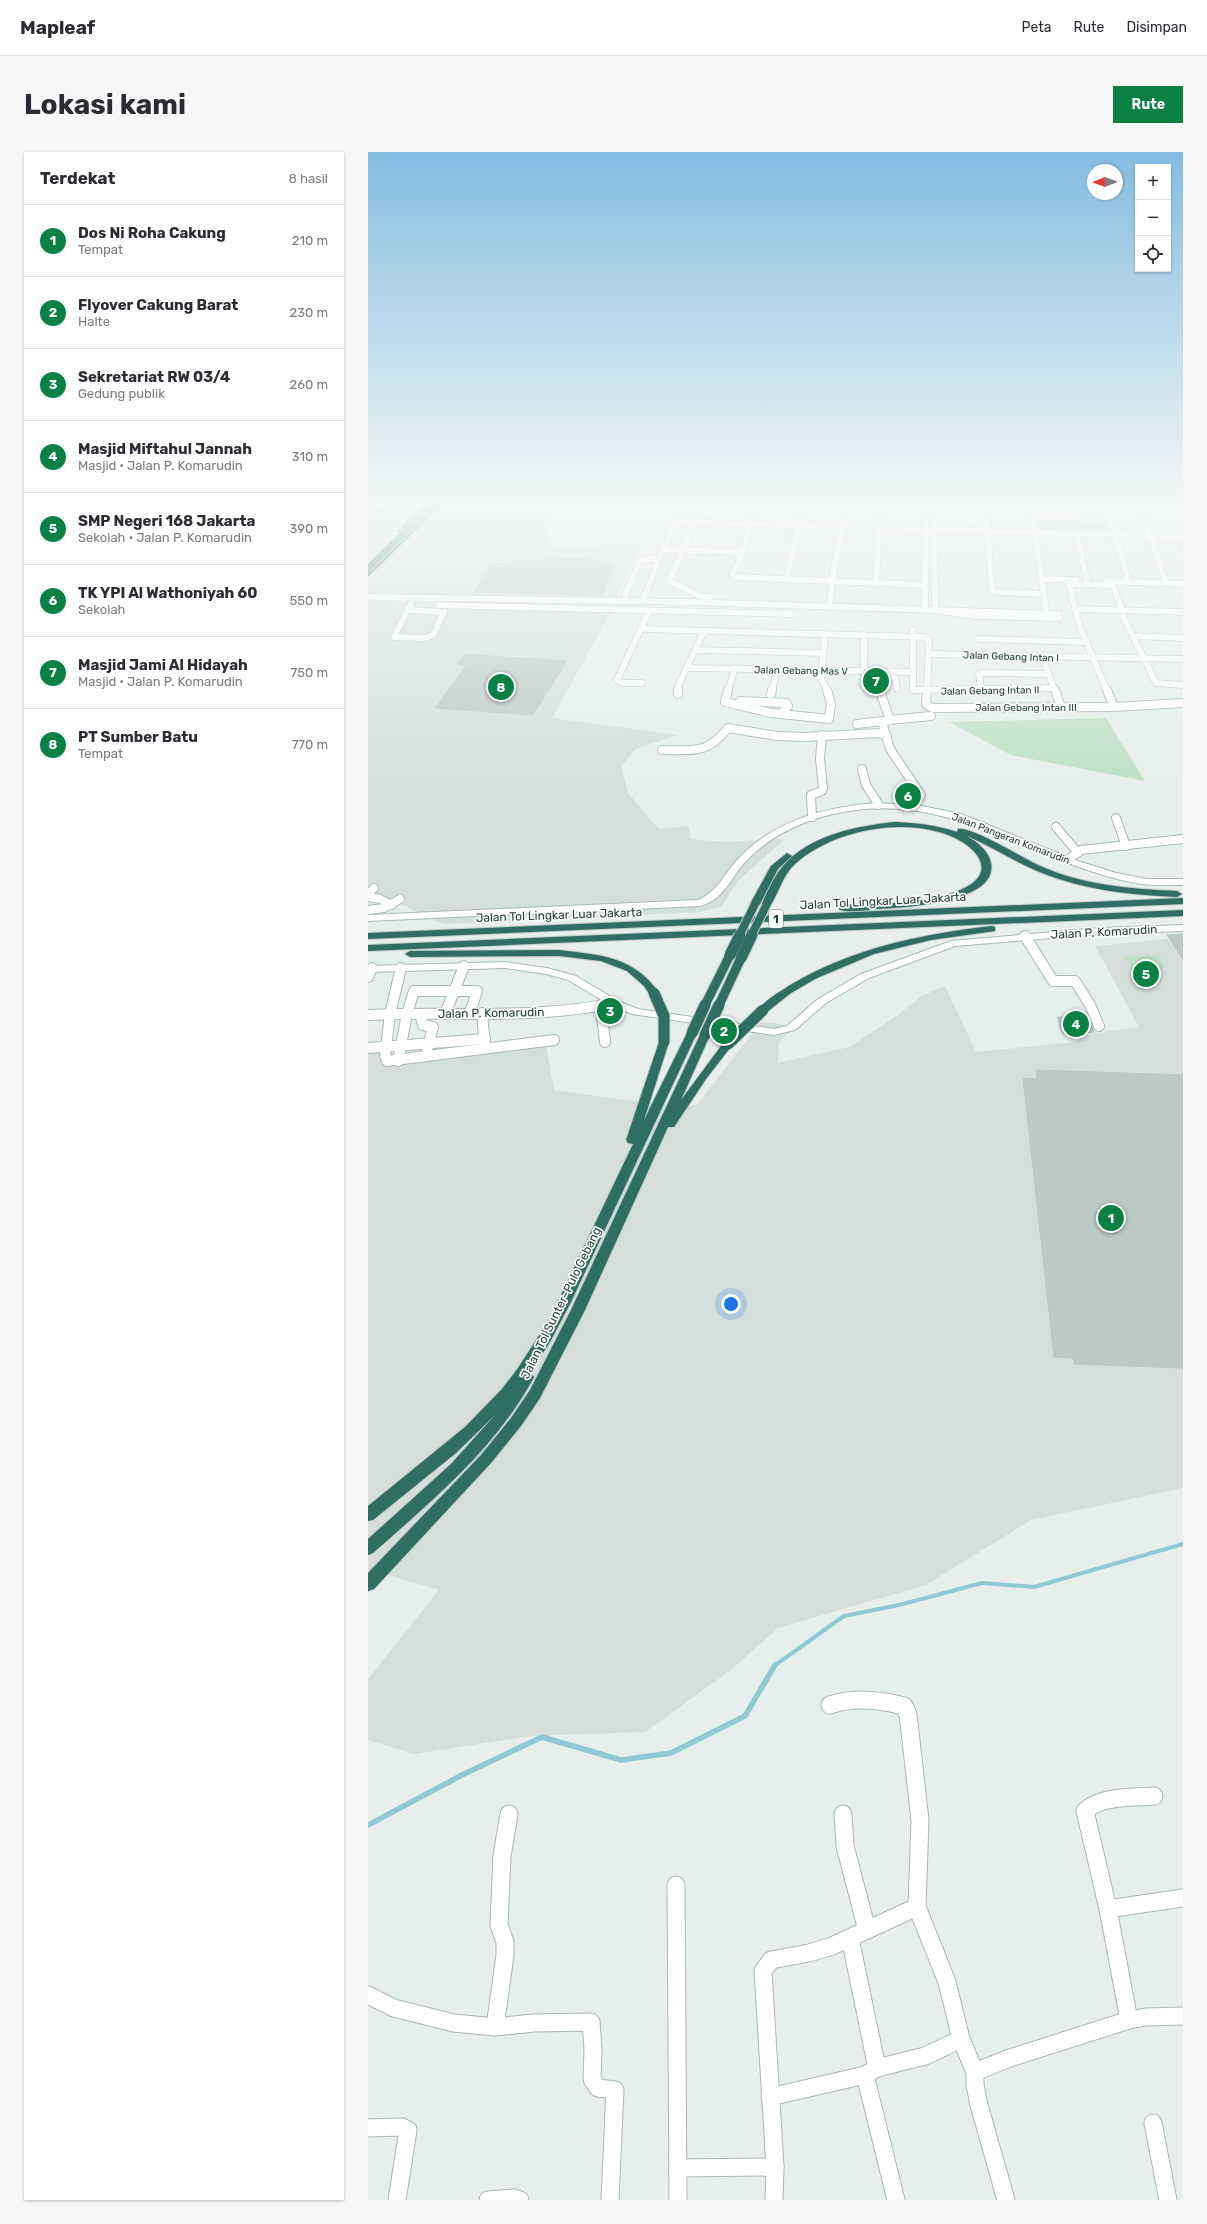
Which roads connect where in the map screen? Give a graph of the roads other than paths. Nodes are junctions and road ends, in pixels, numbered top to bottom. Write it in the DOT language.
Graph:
graph roads {
  1 [pos="405,598"];
  2 [pos="624,598"];
  3 [pos="644,598"];
  4 [pos="726,598"];
  5 [pos="831,598"];
  6 [pos="925,598"];
  7 [pos="935,598"];
  8 [pos="1045,598"];
  9 [pos="1072,598"];
  10 [pos="1117,598"];
  11 [pos="623,601"];
  12 [pos="643,601"];
  13 [pos="368,603"];
  14 [pos="830,604"];
  15 [pos="410,607"];
  16 [pos="925,607"];
  17 [pos="935,610"];
  18 [pos="649,611"];
  19 [pos="1076,612"];
  20 [pos="1183,612"];
  21 [pos="1122,613"];
  22 [pos="791,614"];
  23 [pos="1047,614"];
  24 [pos="1183,618"];
  25 [pos="642,629"];
  26 [pos="704,632"];
  27 [pos="913,633"];
  28 [pos="825,635"];
  29 [pos="864,635"];
  30 [pos="1133,636"];
  31 [pos="1183,638"];
  32 [pos="1086,642"];
  33 [pos="697,650"];
  34 [pos="823,653"];
  35 [pos="1183,653"];
  36 [pos="929,654"];
  37 [pos="980,655"];
  38 [pos="1142,655"];
  39 [pos="1042,656"];
  40 [pos="1093,658"];
  41 [pos="1183,659"];
  42 [pos="688,668"];
  43 [pos="735,668"];
  44 [pos="777,670"];
  45 [pos="823,671"];
  46 [pos="864,671"];
  47 [pos="913,672"];
  48 [pos="1047,674"];
  49 [pos="642,683"];
  50 [pos="1183,685"];
  51 [pos="1052,688"];
  52 [pos="897,689"];
  53 [pos="981,689"];
  54 [pos="882,691"];
  55 [pos="928,691"];
  56 [pos="678,694"];
  57 [pos="771,694"];
  58 [pos="725,702"];
  59 [pos="1183,704"];
  60 [pos="1061,707"];
  61 [pos="1114,707"];
  62 [pos="781,714"];
  63 [pos="931,716"];
  64 [pos="887,721"];
  65 [pos="857,724"];
  66 [pos="822,735"];
  67 [pos="887,736"];
  68 [pos="662,750"];
  69 [pos="862,769"];
  70 [pos="879,805"];
  71 [pos="913,807"];
  72 [pos="812,817"];
  73 [pos="1116,818"];
  74 [pos="1056,827"];
  75 [pos="1183,839"];
  76 [pos="1126,846"];
  77 [pos="1078,853"];
  78 [pos="1067,860"];
  79 [pos="1183,882"];
  80 [pos="1183,894"];
  81 [pos="370,895"];
  82 [pos="400,899"];
  83 [pos="1183,900"];
  84 [pos="392,905"];
  85 [pos="368,910"];
  86 [pos="1179,914"];
  87 [pos="368,918"];
  88 [pos="629,926"];
  89 [pos="1183,928"];
  90 [pos="368,936"];
  91 [pos="1025,936"];
  92 [pos="368,948"];
  93 [pos="368,954"];
  94 [pos="464,966"];
  95 [pos="401,968"];
  96 [pos="369,971"];
  97 [pos="456,990"];
  98 [pos="614,1002"];
  99 [pos="601,1006"];
  100 [pos="470,1013"];
  101 [pos="482,1013"];
  102 [pos="390,1014"];
  103 [pos="407,1014"];
  104 [pos="420,1014"];
  105 [pos="445,1014"];
  106 [pos="368,1015"];
  107 [pos="1098,1026"];
  108 [pos="554,1040"];
  109 [pos="446,1041"];
  110 [pos="605,1042"];
  111 [pos="427,1044"];
  112 [pos="485,1044"];
  113 [pos="400,1045"];
  114 [pos="387,1046"];
  115 [pos="368,1048"];
  116 [pos="445,1055"];
  117 [pos="426,1057"];
  118 [pos="398,1061"];
  119 [pos="653,1150"];
  120 [pos="615,1193"];
  121 [pos="533,1358"];
  122 [pos="368,1515"];
  123 [pos="368,1548"];
  124 [pos="368,1584"];
  125 [pos="830,1705"];
  126 [pos="1154,1796"];
  127 [pos="509,1814"];
  128 [pos="843,1814"];
  129 [pos="676,1885"];
  130 [pos="1183,1898"];
  131 [pos="917,1907"];
  132 [pos="1108,1910"];
  133 [pos="868,1930"];
  134 [pos="850,1938"];
  135 [pos="368,1996"];
  136 [pos="1183,2016"];
  137 [pos="1129,2020"];
  138 [pos="495,2027"];
  139 [pos="961,2039"];
  140 [pos="871,2072"];
  141 [pos="975,2072"];
  142 [pos="770,2097"];
  143 [pos="1153,2123"];
  144 [pos="368,2128"];
  145 [pos="775,2167"];
  146 [pos="678,2168"];
  147 [pos="397,2200"];
  148 [pos="488,2200"];
  149 [pos="520,2200"];
  150 [pos="610,2200"];
  151 [pos="678,2200"];
  152 [pos="774,2200"];
  153 [pos="896,2200"];
  154 [pos="1006,2200"];
  155 [pos="1168,2200"];
  1 -- 11 [label="street"];
  2 -- 11 [label="street"];
  3 -- 12 [label="street"];
  4 -- 14 [label="street"];
  5 -- 14 [label="street"];
  6 -- 16 [label="street"];
  7 -- 17 [label="street"];
  8 -- 23 [label="street"];
  9 -- 19 [label="street"];
  10 -- 21 [label="street"];
  11 -- 12 [label="street"];
  12 -- 14 [label="street"];
  13 -- 15 [label="street"];
  14 -- 16 [label="street"];
  15 -- 15 [label="street"];
  15 -- 18 [label="street"];
  16 -- 17 [label="street"];
  17 -- 23 [label="street"];
  17 -- 23 [label="street"];
  18 -- 22 [label="street"];
  18 -- 25 [label="street"];
  19 -- 21 [label="street"];
  19 -- 32 [label="street"];
  20 -- 21 [label="street"];
  21 -- 24 [label="street"];
  21 -- 30 [label="street"];
  25 -- 26 [label="street"];
  25 -- 49 [label="street"];
  26 -- 28 [label="street"];
  26 -- 33 [label="street"];
  27 -- 29 [label="street"];
  27 -- 36 [label="street"];
  27 -- 47 [label="street"];
  28 -- 29 [label="street"];
  28 -- 34 [label="street"];
  29 -- 46 [label="street"];
  30 -- 31 [label="street"];
  30 -- 38 [label="street"];
  32 -- 37 [label="street"];
  32 -- 40 [label="street"];
  33 -- 34 [label="street"];
  33 -- 42 [label="street"];
  34 -- 45 [label="street"];
  35 -- 38 [label="street"];
  36 -- 37 [label="street, Jalan Gebang Intan I"];
  36 -- 55 [label="street"];
  37 -- 39 [label="street, Jalan Gebang Intan I"];
  38 -- 40 [label="street, Jalan Gebang Intan I"];
  38 -- 41 [label="street"];
  38 -- 50 [label="street"];
  39 -- 40 [label="street, Jalan Gebang Intan I"];
  39 -- 48 [label="street"];
  40 -- 61 [label="street"];
  42 -- 43 [label="street, Jalan Gebang Mas V"];
  42 -- 56 [label="street"];
  43 -- 44 [label="street, Jalan Gebang Mas V"];
  43 -- 58 [label="street"];
  44 -- 45 [label="street, Jalan Gebang Mas V"];
  44 -- 57 [label="street"];
  45 -- 46 [label="street, Jalan Gebang Mas V"];
  45 -- 62 [label="street"];
  46 -- 47 [label="street, Jalan Gebang Mas V"];
  46 -- 52 [label="street"];
  47 -- 55 [label="street"];
  48 -- 51 [label="street"];
  48 -- 53 [label="street"];
  51 -- 53 [label="street, Jalan Gebang Intan II"];
  51 -- 60 [label="street"];
  53 -- 55 [label="street, Jalan Gebang Intan II"];
  54 -- 64 [label="street"];
  55 -- 60 [label="street, Jalan Gebang Intan III"];
  58 -- 62 [label="street"];
  58 -- 62 [label="street"];
  59 -- 61 [label="street, Jalan Gebang Intan III"];
  60 -- 61 [label="street, Jalan Gebang Intan III"];
  63 -- 64 [label="street"];
  64 -- 65 [label="street"];
  64 -- 67 [label="street"];
  66 -- 67 [label="street"];
  66 -- 68 [label="street"];
  66 -- 72 [label="street"];
  67 -- 71 [label="street"];
  69 -- 70 [label="street"];
  70 -- 71 [label="street, Jalan Pangeran Komarudin"];
  70 -- 72 [label="street, Jalan Pangeran Komarudin"];
  71 -- 78 [label="street, Jalan Pangeran Komarudin"];
  72 -- 87 [label="street, Jalan Pangeran Komarudin"];
  73 -- 76 [label="street"];
  74 -- 77 [label="street"];
  75 -- 76 [label="street"];
  76 -- 77 [label="street"];
  77 -- 78 [label="street"];
  78 -- 79 [label="street, Jalan Pangeran Komarudin"];
  80 -- 120 [label="highway, bridge"];
  81 -- 84 [label="street"];
  82 -- 84 [label="street"];
  83 -- 88 [label="highway, Jalan Tol Lingkar Luar Jakarta / 1"];
  84 -- 85 [label="street"];
  86 -- 92 [label="highway, Jalan Tol Lingkar Luar Jakarta / 1"];
  86 -- 119 [label="highway, bridge"];
  88 -- 90 [label="highway, Jalan Tol Lingkar Luar Jakarta / 1"];
  88 -- 119 [label="highway, bridge"];
  89 -- 91 [label="street, Jalan P. Komarudin"];
  91 -- 98 [label="street, Jalan P. Komarudin"];
  91 -- 107 [label="street"];
  93 -- 120 [label="highway, bridge"];
  94 -- 95 [label="street"];
  94 -- 97 [label="street"];
  94 -- 98 [label="street"];
  95 -- 96 [label="street"];
  95 -- 102 [label="street"];
  97 -- 100 [label="street"];
  97 -- 103 [label="street"];
  97 -- 105 [label="street"];
  98 -- 99 [label="street, Jalan P. Komarudin"];
  99 -- 101 [label="street, Jalan P. Komarudin"];
  99 -- 110 [label="street"];
  100 -- 101 [label="street, Jalan P. Komarudin"];
  100 -- 105 [label="street, Jalan P. Komarudin"];
  101 -- 112 [label="street"];
  102 -- 103 [label="street, Jalan P. Komarudin"];
  102 -- 106 [label="street, Jalan P. Komarudin"];
  102 -- 114 [label="street"];
  103 -- 104 [label="street, Jalan P. Komarudin"];
  103 -- 113 [label="street"];
  104 -- 105 [label="street, Jalan P. Komarudin"];
  104 -- 111 [label="street"];
  108 -- 112 [label="street"];
  109 -- 111 [label="street"];
  109 -- 112 [label="street"];
  109 -- 116 [label="street"];
  111 -- 113 [label="street"];
  111 -- 117 [label="street"];
  112 -- 116 [label="street"];
  113 -- 114 [label="street"];
  113 -- 118 [label="street"];
  114 -- 115 [label="street"];
  114 -- 118 [label="street"];
  116 -- 117 [label="street"];
  117 -- 118 [label="street"];
  119 -- 124 [label="highway, Jalan Tol Sunter–Pulo Gebang"];
  120 -- 121 [label="highway, Jalan Tol Sunter–Pulo Gebang"];
  121 -- 122 [label="highway, Jalan Tol Sunter–Pulo Gebang"];
  121 -- 123 [label="highway"];
  125 -- 131 [label="street"];
  126 -- 132 [label="street"];
  127 -- 138 [label="street"];
  128 -- 133 [label="street"];
  129 -- 146 [label="street"];
  130 -- 132 [label="street"];
  131 -- 133 [label="street"];
  131 -- 139 [label="street"];
  132 -- 137 [label="street"];
  133 -- 134 [label="street"];
  134 -- 140 [label="street"];
  134 -- 142 [label="street"];
  135 -- 138 [label="street"];
  136 -- 137 [label="street"];
  137 -- 141 [label="street"];
  138 -- 150 [label="street"];
  139 -- 140 [label="street"];
  139 -- 141 [label="street"];
  140 -- 142 [label="street"];
  140 -- 153 [label="street"];
  141 -- 154 [label="street"];
  142 -- 145 [label="street"];
  143 -- 155 [label="street"];
  144 -- 147 [label="street"];
  145 -- 146 [label="street"];
  145 -- 152 [label="street"];
  146 -- 151 [label="street"];
  148 -- 149 [label="street"];
}
